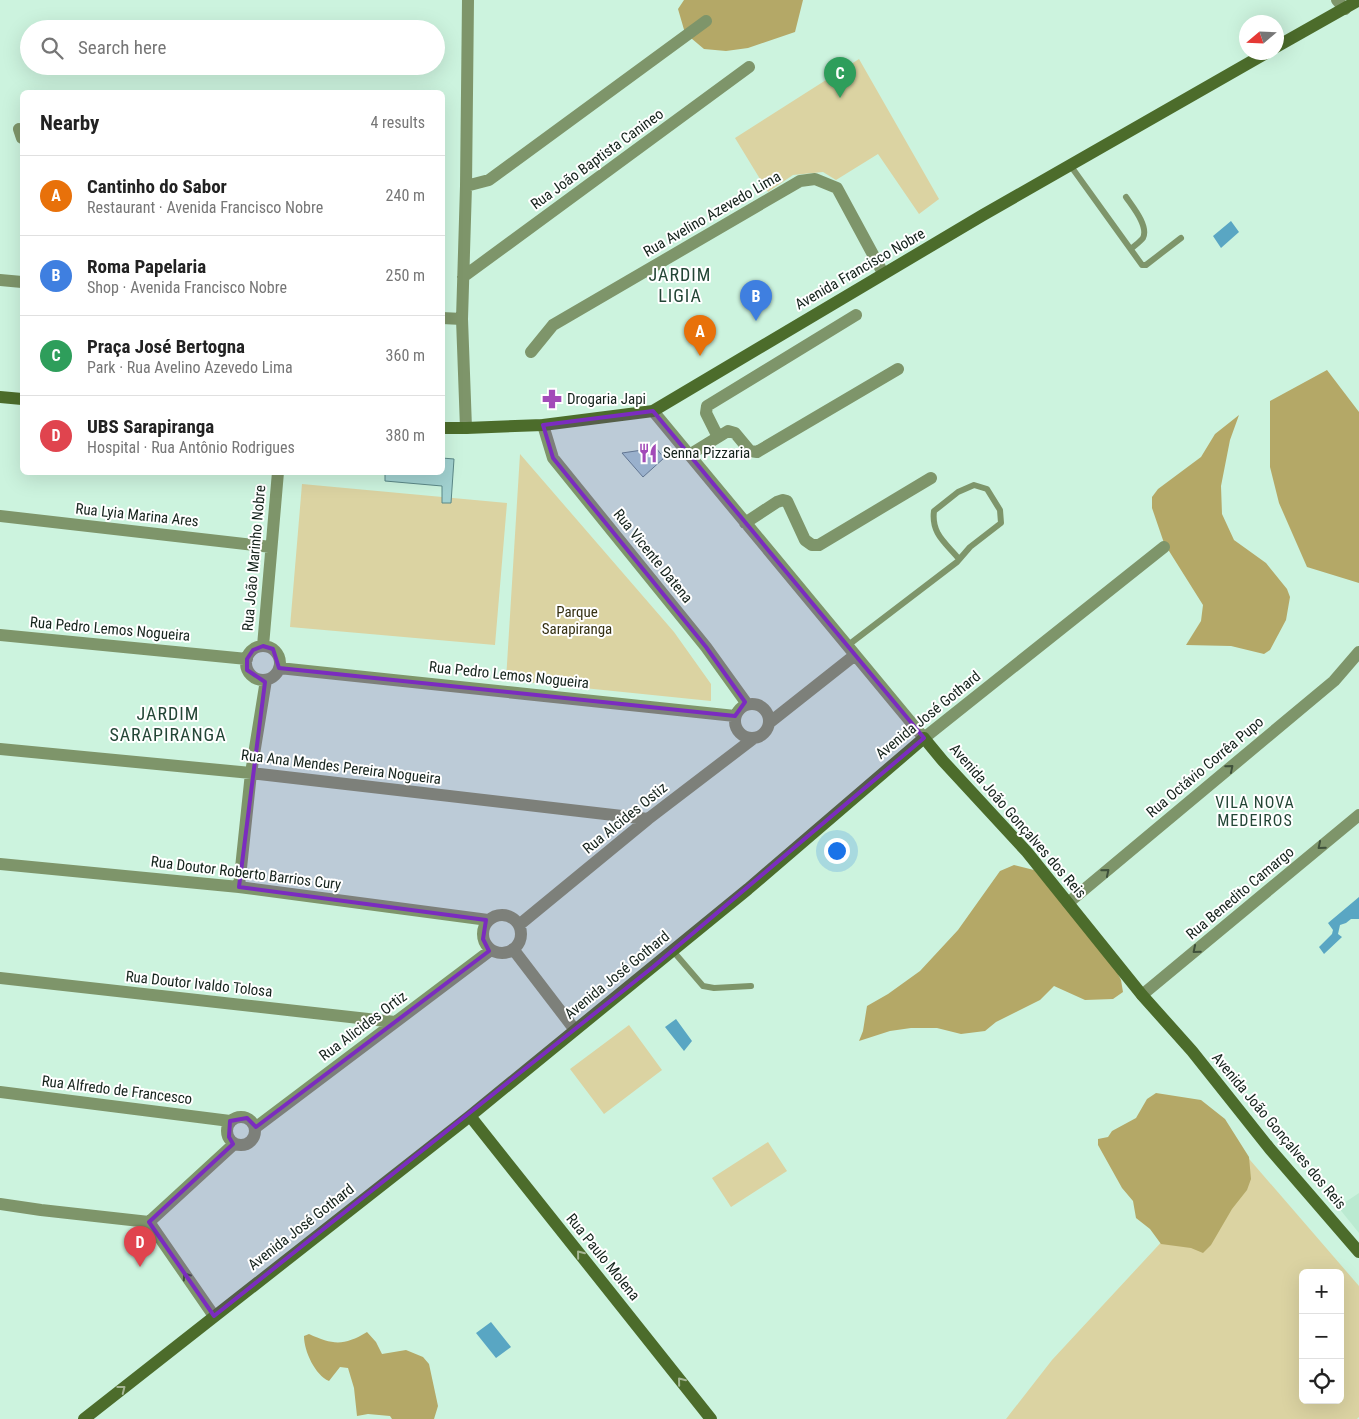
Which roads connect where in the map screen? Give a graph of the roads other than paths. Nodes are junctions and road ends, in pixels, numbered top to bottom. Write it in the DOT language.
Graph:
graph roads {
  1 [pos="468,0"];
  2 [pos="1359,0"];
  3 [pos="1341,4"];
  4 [pos="706,22"];
  5 [pos="1284,43"];
  6 [pos="1254,60"];
  7 [pos="750,67"];
  8 [pos="1070,165"];
  9 [pos="466,186"];
  10 [pos="1126,197"];
  11 [pos="1181,238"];
  12 [pos="1131,249"];
  13 [pos="883,273"];
  14 [pos="463,276"];
  15 [pos="0,280"];
  16 [pos="20,282"];
  17 [pos="856,315"];
  18 [pos="445,318"];
  19 [pos="462,319"];
  20 [pos="531,352"];
  21 [pos="898,369"];
  22 [pos="0,397"];
  23 [pos="20,399"];
  24 [pos="653,410"];
  25 [pos="543,425"];
  26 [pos="445,428"];
  27 [pos="466,428"];
  28 [pos="718,437"];
  29 [pos="689,455"];
  30 [pos="278,475"];
  31 [pos="931,478"];
  32 [pos="0,516"];
  33 [pos="745,523"];
  34 [pos="271,547"];
  35 [pos="1164,547"];
  36 [pos="960,559"];
  37 [pos="0,635"];
  38 [pos="263,646"];
  39 [pos="851,651"];
  40 [pos="1359,652"];
  41 [pos="247,659"];
  42 [pos="279,668"];
  43 [pos="266,680"];
  44 [pos="747,704"];
  45 [pos="735,716"];
  46 [pos="768,723"];
  47 [pos="754,738"];
  48 [pos="924,738"];
  49 [pos="0,749"];
  50 [pos="251,773"];
  51 [pos="1359,815"];
  52 [pos="648,819"];
  53 [pos="0,864"];
  54 [pos="239,887"];
  55 [pos="1068,903"];
  56 [pos="488,920"];
  57 [pos="519,925"];
  58 [pos="491,950"];
  59 [pos="513,950"];
  60 [pos="673,951"];
  61 [pos="0,978"];
  62 [pos="751,986"];
  63 [pos="1142,995"];
  64 [pos="395,1022"];
  65 [pos="574,1030"];
  66 [pos="0,1092"];
  67 [pos="470,1116"];
  68 [pos="230,1121"];
  69 [pos="255,1128"];
  70 [pos="234,1144"];
  71 [pos="0,1204"];
  72 [pos="149,1222"];
  73 [pos="1359,1252"];
  74 [pos="214,1316"];
  75 [pos="84,1419"];
  76 [pos="711,1419"];
  1 -- 9 [label="street"];
  2 -- 3 [label="street"];
  3 -- 5 [label="street"];
  4 -- 9 [label="street"];
  6 -- 8 [label="street, Avenida Francisco Nobre"];
  7 -- 14 [label="street, Rua João Baptista Canineo"];
  8 -- 12 [label="lane"];
  8 -- 13 [label="street, Avenida Francisco Nobre"];
  9 -- 14 [label="street"];
  10 -- 12 [label="lane"];
  11 -- 12 [label="lane"];
  13 -- 20 [label="street, Rua Avelino Azevedo Lima"];
  13 -- 24 [label="street, Avenida Francisco Nobre"];
  14 -- 19 [label="street"];
  15 -- 16 [label="street"];
  17 -- 28 [label="street"];
  18 -- 19 [label="street"];
  19 -- 27 [label="street"];
  21 -- 28 [label="street"];
  22 -- 23 [label="street"];
  24 -- 25 [label="street, Avenida Francisco Nobre"];
  24 -- 29 [label="street, Avenida João Gonçalves dos Reis"];
  25 -- 27 [label="street, Avenida Francisco Nobre"];
  25 -- 44 [label="street, Rua Vicente Datena"];
  26 -- 27 [label="street, Avenida Francisco Nobre"];
  28 -- 29 [label="street"];
  29 -- 33 [label="street, Avenida João Gonçalves dos Reis"];
  30 -- 34 [label="street, Rua João Marinho Nobre"];
  31 -- 33 [label="street"];
  32 -- 34 [label="street, Rua Lyia Marina Ares"];
  33 -- 39 [label="street, Avenida João Gonçalves dos Reis"];
  34 -- 38 [label="street, Rua João Marinho Nobre"];
  35 -- 48 [label="street, Avenida José Gothard"];
  36 -- 36 [label="lane"];
  36 -- 39 [label="lane"];
  37 -- 41 [label="street, Rua Pedro Lemos Nogueira"];
  38 -- 41 [label="street"];
  38 -- 42 [label="street"];
  39 -- 46 [label="street"];
  39 -- 48 [label="street, Avenida João Gonçalves dos Reis"];
  55 -- 40 [label="street, Rua Octávio Corrêa Pupo, one-way"];
  41 -- 43 [label="street"];
  42 -- 43 [label="street"];
  42 -- 45 [label="street, Rua Pedro Lemos Nogueira"];
  43 -- 50 [label="street"];
  44 -- 45 [label="street"];
  44 -- 46 [label="street"];
  45 -- 47 [label="street"];
  46 -- 47 [label="street"];
  47 -- 52 [label="street, Rua Alcides Ostiz"];
  48 -- 55 [label="street, Avenida João Gonçalves dos Reis"];
  48 -- 60 [label="street, Avenida José Gothard"];
  49 -- 50 [label="street, Rua Ana Mendes Pereira Nogueira"];
  50 -- 52 [label="street, Rua Ana Mendes Pereira Nogueira"];
  50 -- 54 [label="street"];
  51 -- 63 [label="street, Rua Benedito Camargo, one-way"];
  52 -- 57 [label="street, Rua Alcides Ostiz"];
  53 -- 54 [label="street, Rua Doutor Roberto Barrios Cury"];
  54 -- 56 [label="street, Rua Doutor Roberto Barrios Cury"];
  55 -- 63 [label="street, Avenida João Gonçalves dos Reis"];
  56 -- 57 [label="street"];
  56 -- 58 [label="street"];
  57 -- 59 [label="street"];
  58 -- 59 [label="street"];
  58 -- 64 [label="street, Rua Alicides Ortiz"];
  59 -- 65 [label="street"];
  60 -- 62 [label="lane"];
  60 -- 65 [label="street, Avenida José Gothard"];
  61 -- 64 [label="street, Rua Doutor Ivaldo Tolosa"];
  63 -- 73 [label="street, Avenida João Gonçalves dos Reis"];
  64 -- 69 [label="street, Rua Alicides Ortiz"];
  65 -- 67 [label="street, Avenida José Gothard"];
  66 -- 68 [label="street, Rua Alfredo de Francesco"];
  67 -- 74 [label="street, Avenida José Gothard"];
  76 -- 67 [label="street, Rua Paulo Molena, one-way"];
  68 -- 69 [label="street"];
  68 -- 70 [label="street"];
  69 -- 70 [label="street"];
  70 -- 72 [label="street"];
  71 -- 72 [label="street"];
  74 -- 72 [label="street, one-way"];
  75 -- 74 [label="street, Avenida José Gothard, one-way"];
}
